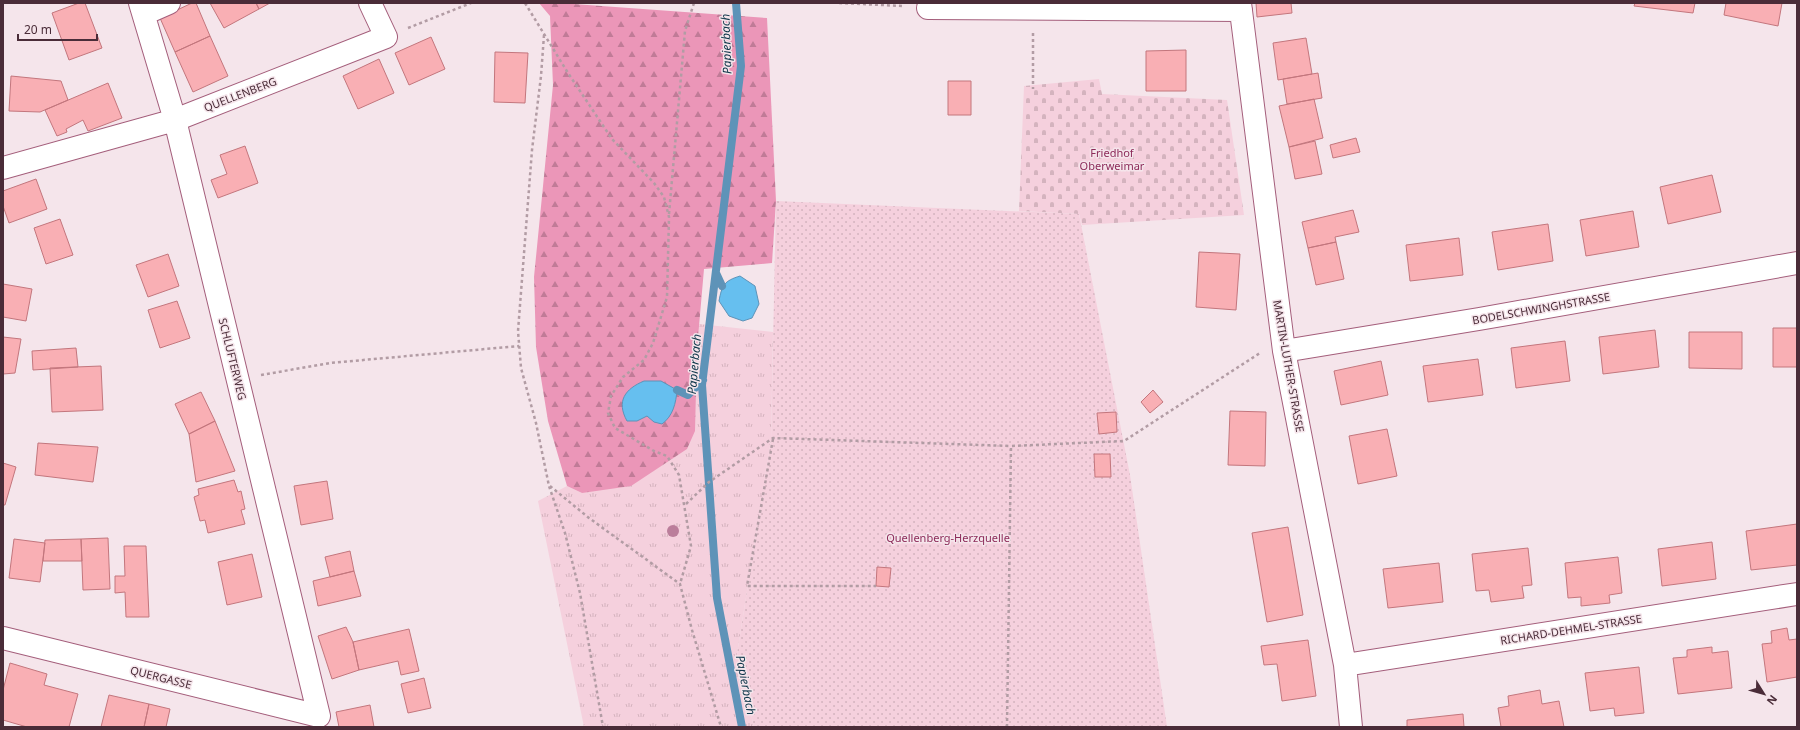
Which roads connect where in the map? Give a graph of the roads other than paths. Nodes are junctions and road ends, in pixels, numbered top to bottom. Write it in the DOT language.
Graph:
graph roads {
  1 [pos="169,3"];
  2 [pos="370,3"];
  3 [pos="1240,6"];
  4 [pos="928,8"];
  5 [pos="142,9"];
  6 [pos="175,120"];
  7 [pos="3,168"];
  8 [pos="1797,263"];
  9 [pos="1284,351"];
  10 [pos="1797,594"];
  11 [pos="3,638"];
  12 [pos="1345,665"];
  13 [pos="319,716"];
  14 [pos="1351,727"];
  1 -- 5 [label="street"];
  2 -- 6 [label="street, QUELLENBERG"];
  3 -- 4 [label="street"];
  3 -- 9 [label="street, MARTIN-LUTHER-STRASSE"];
  5 -- 6 [label="street, SCHLUFTERWEG"];
  6 -- 7 [label="street, QUELLENBERG"];
  6 -- 13 [label="street, SCHLUFTERWEG"];
  8 -- 9 [label="street, BODELSCHWINGHSTRASSE"];
  9 -- 12 [label="street, MARTIN-LUTHER-STRASSE"];
  10 -- 12 [label="street, RICHARD-DEHMEL-STRASSE"];
  11 -- 13 [label="street, QUERGASSE"];
  12 -- 14 [label="street, MARTIN-LUTHER-STRASSE"];
}
